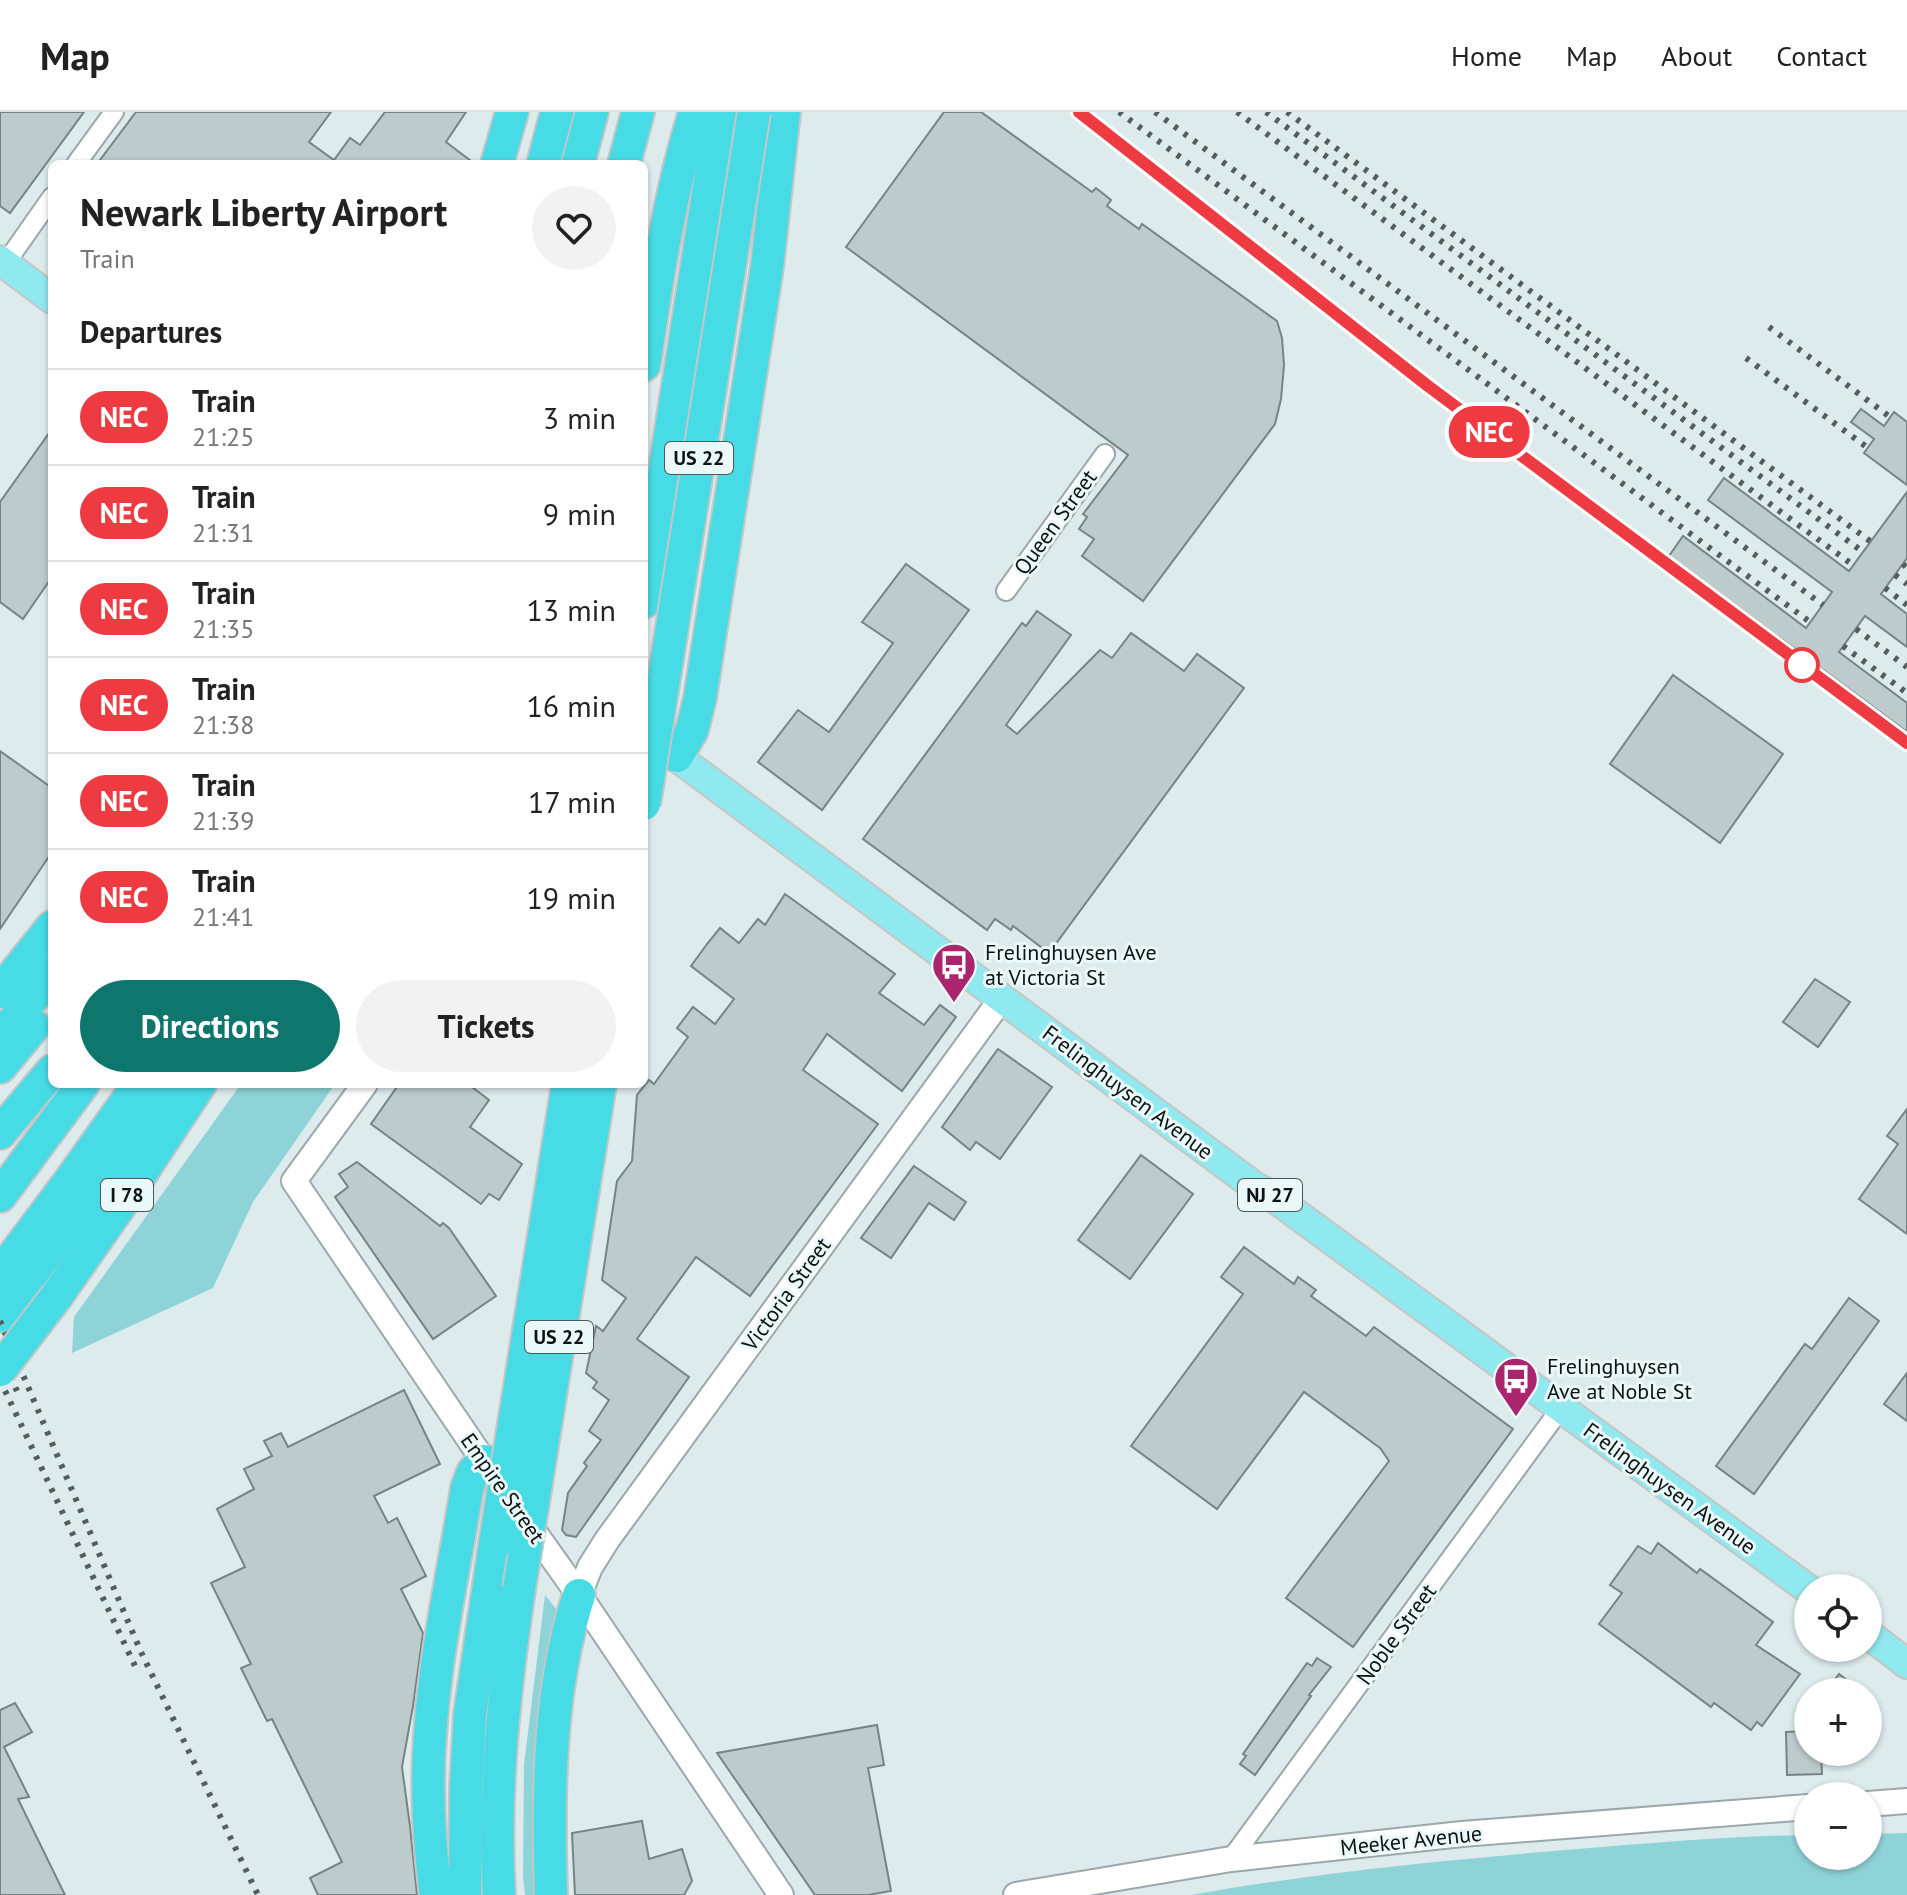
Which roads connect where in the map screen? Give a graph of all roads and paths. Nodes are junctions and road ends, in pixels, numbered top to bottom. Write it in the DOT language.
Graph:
graph roads {
  1 [pos="114,112"];
  2 [pos="512,112"];
  3 [pos="557,112"];
  4 [pos="592,112"];
  5 [pos="638,112"];
  6 [pos="695,112"];
  7 [pos="721,112"];
  8 [pos="754,112"];
  9 [pos="784,112"];
  10 [pos="79,160"];
  11 [pos="498,160"];
  12 [pos="544,160"];
  13 [pos="579,160"];
  14 [pos="625,160"];
  15 [pos="48,202"];
  16 [pos="2,262"];
  17 [pos="48,296"];
  18 [pos="648,339"];
  19 [pos="1105,454"];
  20 [pos="648,577"];
  21 [pos="1006,591"];
  22 [pos="648,736"];
  23 [pos="677,756"];
  24 [pos="648,779"];
  25 [pos="48,939"];
  26 [pos="48,979"];
  27 [pos="1002,998"];
  28 [pos="22,1014"];
  29 [pos="0,1067"];
  30 [pos="48,1076"];
  31 [pos="79,1088"];
  32 [pos="136,1088"];
  33 [pos="188,1088"];
  34 [pos="188,1088"];
  35 [pos="362,1088"];
  36 [pos="567,1088"];
  37 [pos="599,1088"];
  38 [pos="1,1132"];
  39 [pos="12,1171"];
  40 [pos="0,1196"];
  41 [pos="34,1250"];
  42 [pos="0,1274"];
  43 [pos="0,1316"];
  44 [pos="0,1370"];
  45 [pos="1561,1408"];
  46 [pos="484,1461"];
  47 [pos="1794,1579"];
  48 [pos="579,1595"];
  49 [pos="1882,1645"];
  50 [pos="1907,1664"];
  51 [pos="1907,1801"];
  52 [pos="1882,1803"];
  53 [pos="1794,1808"];
  54 [pos="1231,1859"];
  55 [pos="436,1895"];
  56 [pos="465,1895"];
  57 [pos="499,1895"];
  58 [pos="551,1895"];
  59 [pos="781,1895"];
  60 [pos="1016,1895"];
  1 -- 10 [label="street"];
  2 -- 11 [label="highway"];
  3 -- 12 [label="highway"];
  4 -- 13 [label="highway"];
  5 -- 14 [label="highway"];
  6 -- 18 [label="highway"];
  7 -- 20 [label="highway, US 22"];
  8 -- 24 [label="highway, US 22, bridge"];
  9 -- 23 [label="highway"];
  15 -- 16 [label="street"];
  16 -- 17 [label="main road"];
  19 -- 21 [label="street, Queen Street"];
  22 -- 23 [label="main road, Frelinghuysen Avenue / NJ 27"];
  23 -- 27 [label="main road, Frelinghuysen Avenue / NJ 27"];
  25 -- 28 [label="highway"];
  26 -- 28 [label="highway"];
  27 -- 45 [label="main road, Frelinghuysen Avenue / NJ 27"];
  27 -- 48 [label="street, Victoria Street"];
  28 -- 29 [label="highway"];
  30 -- 38 [label="highway"];
  31 -- 39 [label="highway"];
  32 -- 41 [label="highway"];
  33 -- 41 [label="highway"];
  34 -- 44 [label="highway, I 78, bridge"];
  35 -- 46 [label="street, Empire Street"];
  36 -- 56 [label="highway, US 22, bridge"];
  37 -- 57 [label="highway, US 22, bridge"];
  39 -- 40 [label="highway"];
  41 -- 42 [label="highway"];
  41 -- 43 [label="highway"];
  45 -- 47 [label="main road, Frelinghuysen Avenue / NJ 27"];
  45 -- 54 [label="street, Noble Street"];
  46 -- 48 [label="street, Empire Street"];
  46 -- 55 [label="highway"];
  48 -- 58 [label="highway"];
  48 -- 59 [label="street, Empire Street"];
  49 -- 50 [label="main road"];
  51 -- 52 [label="street"];
  53 -- 54 [label="street, Meeker Avenue"];
  54 -- 60 [label="street, Meeker Avenue"];
}
